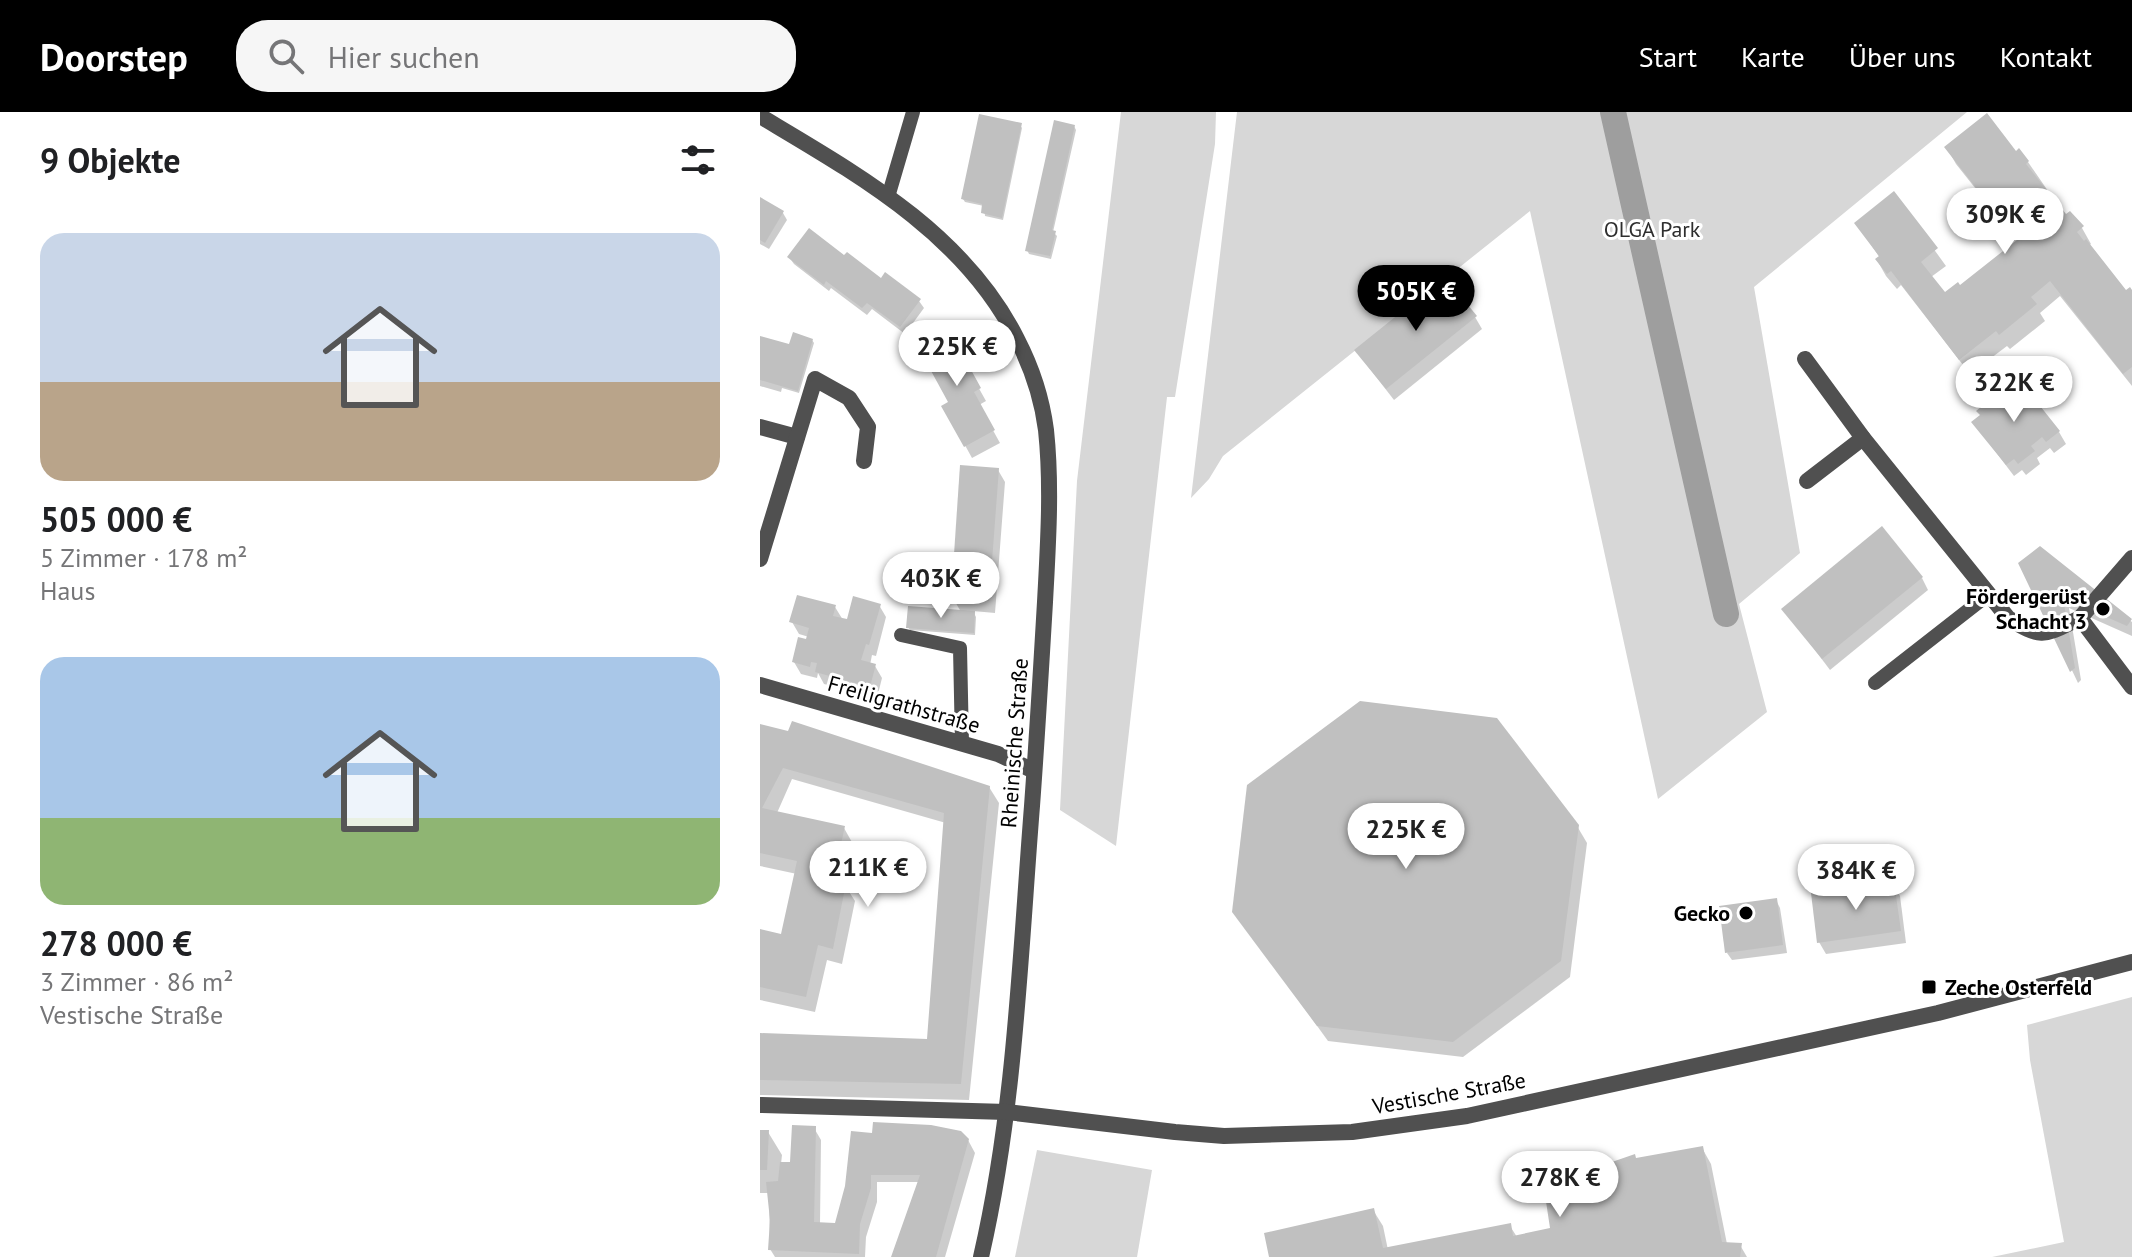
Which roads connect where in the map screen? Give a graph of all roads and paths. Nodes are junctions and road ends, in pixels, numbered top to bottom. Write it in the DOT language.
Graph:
graph roads {
  1 [pos="913,112"];
  2 [pos="760,116"];
  3 [pos="888,197"];
  4 [pos="1805,359"];
  5 [pos="760,427"];
  6 [pos="797,437"];
  7 [pos="1863,438"];
  8 [pos="864,461"];
  9 [pos="1807,481"];
  10 [pos="2132,558"];
  11 [pos="760,559"];
  12 [pos="1989,594"];
  13 [pos="2080,618"];
  14 [pos="901,635"];
  15 [pos="1875,683"];
  16 [pos="760,685"];
  17 [pos="2132,687"];
  18 [pos="962,744"];
  19 [pos="1034,771"];
  20 [pos="2132,962"];
  21 [pos="760,1105"];
  22 [pos="1007,1112"];
  23 [pos="981,1257"];
  1 -- 3 [label="lane"];
  2 -- 3 [label="street, Rheinische Straße"];
  3 -- 19 [label="street, Rheinische Straße"];
  4 -- 7 [label="street"];
  5 -- 6 [label="street"];
  6 -- 8 [label="street"];
  6 -- 11 [label="street"];
  7 -- 9 [label="street"];
  7 -- 12 [label="street"];
  10 -- 13 [label="street"];
  12 -- 13 [label="street"];
  12 -- 15 [label="lane"];
  13 -- 17 [label="street"];
  14 -- 18 [label="lane"];
  16 -- 18 [label="street, Freiligrathstraße"];
  18 -- 19 [label="street, Freiligrathstraße"];
  19 -- 22 [label="street, Rheinische Straße"];
  20 -- 22 [label="street, Vestische Straße"];
  21 -- 22 [label="street, Vestische Straße"];
  22 -- 23 [label="street, Rheinische Straße"];
}
